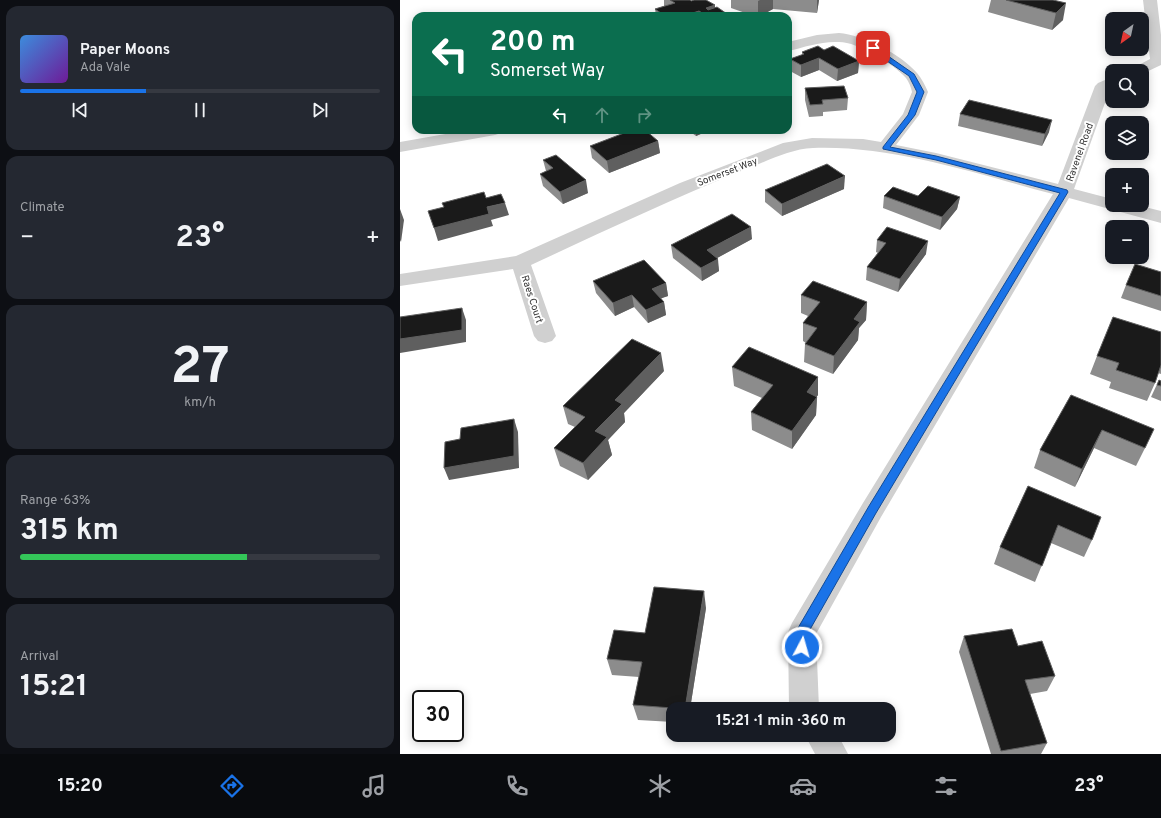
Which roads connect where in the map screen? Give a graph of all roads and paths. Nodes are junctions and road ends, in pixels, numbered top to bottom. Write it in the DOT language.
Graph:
graph roads {
  1 [pos="1150,0"];
  2 [pos="792,46"];
  3 [pos="1149,66"];
  4 [pos="1105,85"];
  5 [pos="473,134"];
  6 [pos="400,147"];
  7 [pos="885,148"];
  8 [pos="1064,192"];
  9 [pos="1105,202"];
  10 [pos="1142,212"];
  11 [pos="1161,217"];
  12 [pos="520,262"];
  13 [pos="400,280"];
  14 [pos="545,336"];
  15 [pos="804,702"];
  16 [pos="824,742"];
  17 [pos="832,754"];
  1 -- 3 [label="street"];
  2 -- 7 [label="street"];
  4 -- 8 [label="street, Ravenel Road"];
  5 -- 6 [label="street"];
  7 -- 8 [label="street, Somerset Way"];
  7 -- 12 [label="street, Somerset Way"];
  8 -- 9 [label="street, Somerset Way"];
  8 -- 15 [label="street, Ravenel Road"];
  10 -- 11 [label="street"];
  12 -- 13 [label="street, Somerset Way"];
  12 -- 14 [label="street, Raes Court"];
  16 -- 17 [label="street"];
}
